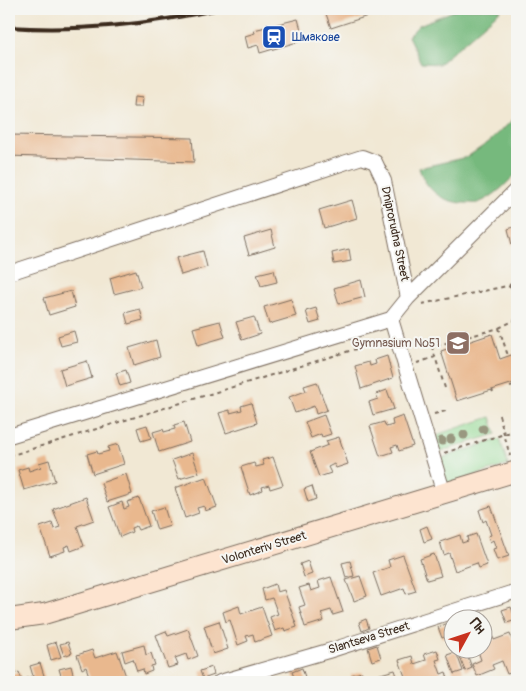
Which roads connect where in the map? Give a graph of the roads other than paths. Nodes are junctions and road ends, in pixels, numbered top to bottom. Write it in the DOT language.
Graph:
graph roads {
  1 [pos="517,189"];
  2 [pos="9,273"];
  3 [pos="399,308"];
  4 [pos="9,436"];
  5 [pos="516,471"];
  6 [pos="444,494"];
  7 [pos="517,591"];
  8 [pos="9,619"];
  9 [pos="220,682"];
  1 -- 3 [label="street"];
  2 -- 3 [label="street, Dniprorudna Street"];
  3 -- 4 [label="street"];
  3 -- 6 [label="street, Dniprorudna Street"];
  5 -- 6 [label="street, Volonteriv Street"];
  6 -- 8 [label="street, Volonteriv Street"];
  7 -- 9 [label="street, Slantseva Street"];
}
